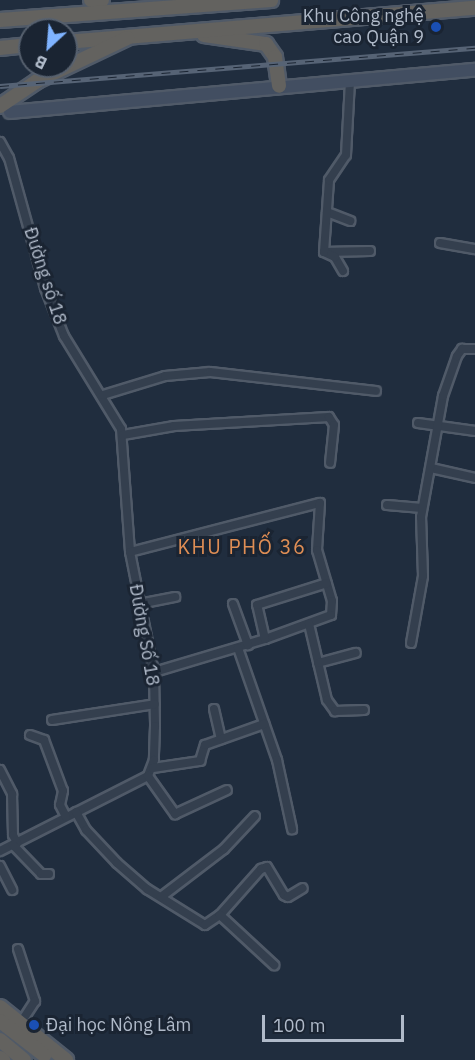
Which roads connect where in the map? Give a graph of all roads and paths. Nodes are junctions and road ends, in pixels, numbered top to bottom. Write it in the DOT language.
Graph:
graph roads {
  1 [pos="91,0"];
  2 [pos="102,0"];
  3 [pos="271,0"];
  4 [pos="475,8"];
  5 [pos="0,20"];
  6 [pos="191,32"];
  7 [pos="128,37"];
  8 [pos="78,41"];
  9 [pos="18,46"];
  10 [pos="0,48"];
  11 [pos="475,70"];
  12 [pos="350,80"];
  13 [pos="279,86"];
  14 [pos="3,113"];
  15 [pos="0,142"];
  16 [pos="327,212"];
  17 [pos="350,221"];
  18 [pos="440,243"];
  19 [pos="475,249"];
  20 [pos="370,251"];
  21 [pos="324,252"];
  22 [pos="343,271"];
  23 [pos="475,350"];
  24 [pos="376,391"];
  25 [pos="103,395"];
  26 [pos="418,423"];
  27 [pos="439,428"];
  28 [pos="475,431"];
  29 [pos="123,435"];
  30 [pos="330,463"];
  31 [pos="431,468"];
  32 [pos="475,478"];
  33 [pos="387,505"];
  34 [pos="126,506"];
  35 [pos="422,508"];
  36 [pos="130,552"];
  37 [pos="327,583"];
  38 [pos="175,597"];
  39 [pos="139,604"];
  40 [pos="233,604"];
  41 [pos="309,624"];
  42 [pos="265,639"];
  43 [pos="411,643"];
  44 [pos="248,645"];
  45 [pos="238,648"];
  46 [pos="356,653"];
  47 [pos="318,663"];
  48 [pos="154,672"];
  49 [pos="155,704"];
  50 [pos="214,709"];
  51 [pos="364,710"];
  52 [pos="52,720"];
  53 [pos="264,724"];
  54 [pos="30,735"];
  55 [pos="221,739"];
  56 [pos="153,768"];
  57 [pos="0,770"];
  58 [pos="148,776"];
  59 [pos="227,790"];
  60 [pos="76,812"];
  61 [pos="255,816"];
  62 [pos="66,817"];
  63 [pos="292,829"];
  64 [pos="15,844"];
  65 [pos="0,851"];
  66 [pos="0,866"];
  67 [pos="49,874"];
  68 [pos="303,888"];
  69 [pos="12,890"];
  70 [pos="161,897"];
  71 [pos="220,915"];
  72 [pos="18,949"];
  73 [pos="274,965"];
  74 [pos="0,1007"];
  75 [pos="0,1021"];
  76 [pos="20,1024"];
  77 [pos="0,1040"];
  78 [pos="24,1060"];
  79 [pos="50,1060"];
  80 [pos="66,1060"];
  1 -- 2 [label="highway"];
  3 -- 5 [label="highway"];
  4 -- 6 [label="highway"];
  6 -- 7 [label="highway"];
  6 -- 13 [label="highway"];
  7 -- 8 [label="highway"];
  7 -- 14 [label="highway"];
  9 -- 10 [label="highway"];
  11 -- 12 [label="main road"];
  12 -- 13 [label="main road"];
  12 -- 16 [label="street"];
  13 -- 14 [label="main road"];
  15 -- 25 [label="street, Đường số 18"];
  16 -- 17 [label="street"];
  16 -- 21 [label="street"];
  18 -- 19 [label="street"];
  20 -- 21 [label="street"];
  21 -- 22 [label="street"];
  23 -- 27 [label="street"];
  24 -- 25 [label="street"];
  25 -- 29 [label="street, Đường số 18"];
  26 -- 27 [label="street"];
  27 -- 28 [label="street"];
  27 -- 31 [label="street"];
  29 -- 30 [label="street"];
  29 -- 34 [label="street, Đường số 18"];
  31 -- 32 [label="street"];
  31 -- 35 [label="street"];
  33 -- 35 [label="street"];
  34 -- 36 [label="street, Đường Số 18"];
  35 -- 43 [label="street"];
  36 -- 37 [label="street"];
  36 -- 39 [label="street, Đường Số 18"];
  37 -- 41 [label="street"];
  37 -- 42 [label="street"];
  38 -- 39 [label="street"];
  39 -- 48 [label="street, Đường Số 18"];
  40 -- 44 [label="street"];
  41 -- 42 [label="street"];
  41 -- 47 [label="street"];
  42 -- 44 [label="street"];
  44 -- 45 [label="street"];
  45 -- 48 [label="street"];
  45 -- 53 [label="street"];
  46 -- 47 [label="street"];
  47 -- 51 [label="street"];
  48 -- 49 [label="street, Đường Số 18"];
  49 -- 52 [label="street"];
  49 -- 56 [label="street, Đường Số 18"];
  50 -- 55 [label="street"];
  53 -- 55 [label="street"];
  53 -- 63 [label="street"];
  54 -- 62 [label="street"];
  55 -- 56 [label="street"];
  56 -- 58 [label="street"];
  57 -- 64 [label="street"];
  58 -- 59 [label="street"];
  58 -- 60 [label="street"];
  60 -- 62 [label="street"];
  60 -- 70 [label="street"];
  61 -- 70 [label="street"];
  62 -- 64 [label="street"];
  64 -- 65 [label="street"];
  64 -- 67 [label="street"];
  66 -- 69 [label="street"];
  68 -- 71 [label="street"];
  70 -- 71 [label="street"];
  71 -- 73 [label="street"];
  72 -- 76 [label="street"];
  74 -- 76 [label="highway"];
  75 -- 79 [label="highway"];
  76 -- 80 [label="highway"];
  77 -- 78 [label="highway"];
}
